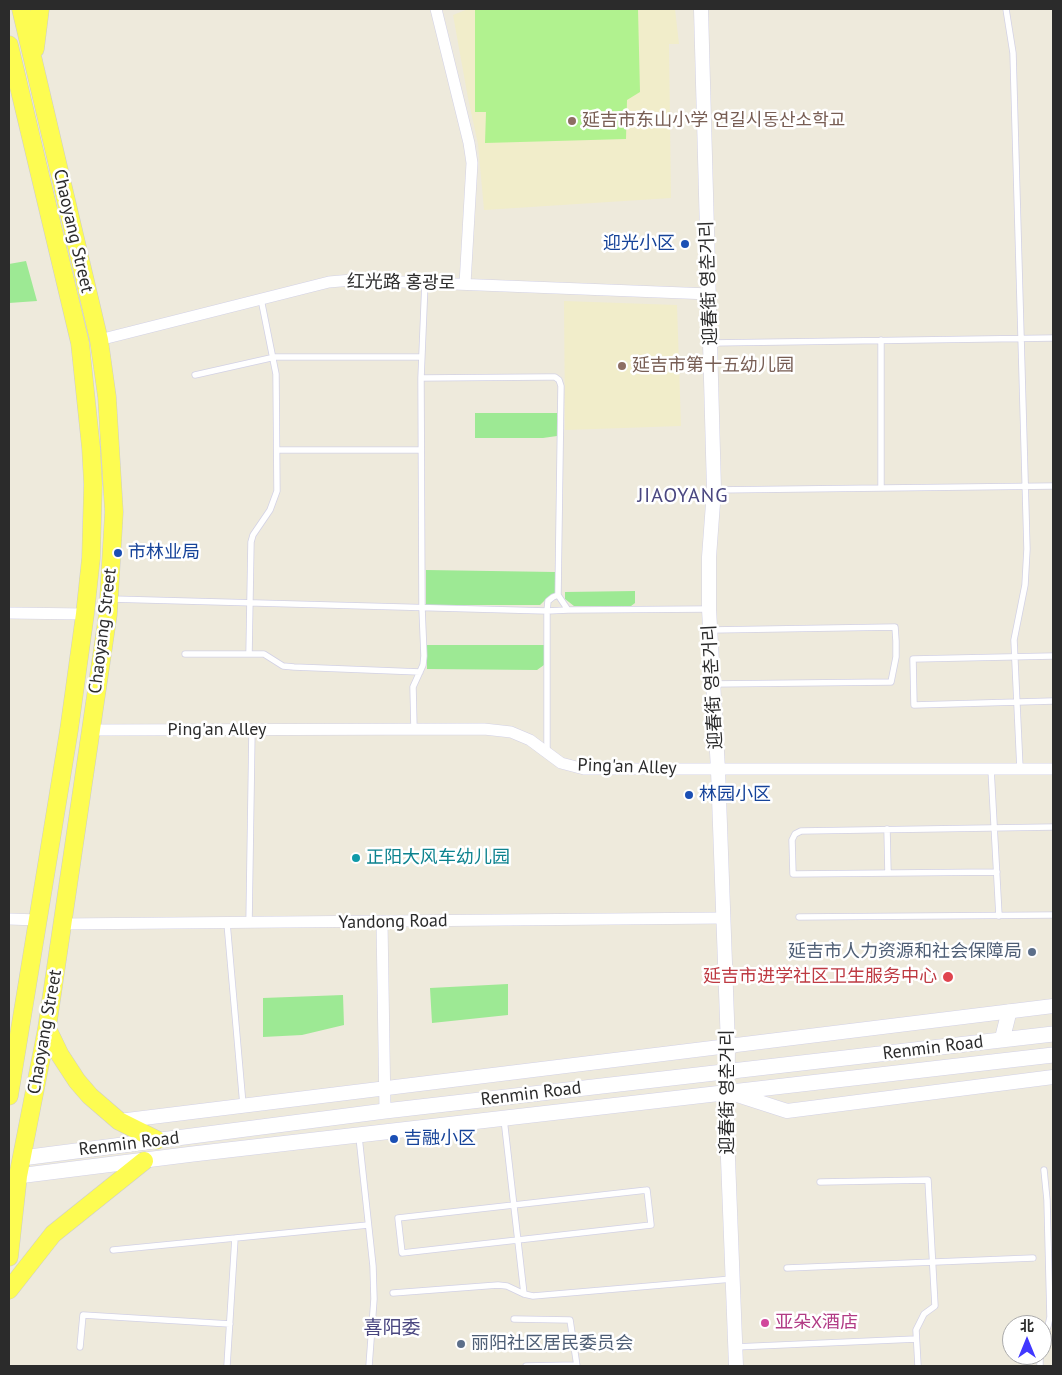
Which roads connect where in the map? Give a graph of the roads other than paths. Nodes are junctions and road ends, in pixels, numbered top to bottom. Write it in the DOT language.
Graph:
graph roads {
  1 [pos="21,9"];
  2 [pos="40,9"];
  3 [pos="436,9"];
  4 [pos="701,9"];
  5 [pos="1006,9"];
  6 [pos="9,45"];
  7 [pos="34,62"];
  8 [pos="425,282"];
  9 [pos="465,284"];
  10 [pos="710,294"];
  11 [pos="261,299"];
  12 [pos="1021,338"];
  13 [pos="1053,338"];
  14 [pos="99,340"];
  15 [pos="882,340"];
  16 [pos="711,343"];
  17 [pos="272,357"];
  18 [pos="421,357"];
  19 [pos="195,375"];
  20 [pos="421,378"];
  21 [pos="276,450"];
  22 [pos="421,450"];
  23 [pos="1025,486"];
  24 [pos="1053,486"];
  25 [pos="881,488"];
  26 [pos="714,490"];
  27 [pos="558,595"];
  28 [pos="109,599"];
  29 [pos="249,603"];
  30 [pos="422,608"];
  31 [pos="709,609"];
  32 [pos="568,610"];
  33 [pos="547,611"];
  34 [pos="9,613"];
  35 [pos="85,614"];
  36 [pos="710,630"];
  37 [pos="185,654"];
  38 [pos="248,654"];
  39 [pos="1053,656"];
  40 [pos="1014,657"];
  41 [pos="420,672"];
  42 [pos="713,684"];
  43 [pos="1053,701"];
  44 [pos="1016,702"];
  45 [pos="414,729"];
  46 [pos="90,730"];
  47 [pos="252,730"];
  48 [pos="547,753"];
  49 [pos="991,769"];
  50 [pos="1020,769"];
  51 [pos="1053,769"];
  52 [pos="718,770"];
  53 [pos="1053,827"];
  54 [pos="994,828"];
  55 [pos="887,830"];
  56 [pos="997,872"];
  57 [pos="888,874"];
  58 [pos="1053,915"];
  59 [pos="999,916"];
  60 [pos="723,918"];
  61 [pos="799,918"];
  62 [pos="9,919"];
  63 [pos="38,920"];
  64 [pos="382,922"];
  65 [pos="226,923"];
  66 [pos="249,923"];
  67 [pos="62,924"];
  68 [pos="1053,1006"];
  69 [pos="1008,1012"];
  70 [pos="47,1028"];
  71 [pos="1053,1034"];
  72 [pos="1002,1040"];
  73 [pos="13,1044"];
  74 [pos="728,1046"];
  75 [pos="1053,1055"];
  76 [pos="727,1072"];
  77 [pos="1053,1077"];
  78 [pos="385,1088"];
  79 [pos="727,1092"];
  80 [pos="9,1096"];
  81 [pos="243,1106"];
  82 [pos="385,1112"];
  83 [pos="504,1119"];
  84 [pos="119,1121"];
  85 [pos="358,1136"];
  86 [pos="157,1140"];
  87 [pos="15,1158"];
  88 [pos="144,1160"];
  89 [pos="1044,1170"];
  90 [pos="14,1176"];
  91 [pos="820,1182"];
  92 [pos="1050,1200"];
  93 [pos="514,1205"];
  94 [pos="368,1225"];
  95 [pos="235,1238"];
  96 [pos="518,1240"];
  97 [pos="113,1250"];
  98 [pos="9,1257"];
  99 [pos="1033,1258"];
  100 [pos="932,1262"];
  101 [pos="787,1268"];
  102 [pos="732,1279"];
  103 [pos="9,1290"];
  104 [pos="393,1293"];
  105 [pos="524,1294"];
  106 [pos="1050,1315"];
  107 [pos="514,1320"];
  108 [pos="230,1324"];
  109 [pos="916,1340"];
  110 [pos="80,1347"];
  111 [pos="735,1347"];
  112 [pos="226,1366"];
  113 [pos="368,1366"];
  114 [pos="526,1366"];
  115 [pos="576,1366"];
  116 [pos="736,1366"];
  117 [pos="918,1366"];
  1 -- 7 [label="main road, Chaoyang Street"];
  2 -- 7 [label="main road"];
  3 -- 9 [label="street"];
  4 -- 10 [label="street, 迎春街 영춘거리"];
  5 -- 12 [label="lane"];
  6 -- 35 [label="main road, Chaoyang Street"];
  7 -- 14 [label="main road, Chaoyang Street"];
  8 -- 9 [label="street, 红光路 홍광로"];
  8 -- 11 [label="street, 红光路 홍광로"];
  8 -- 18 [label="lane"];
  9 -- 10 [label="street, 红光路 홍광로"];
  10 -- 16 [label="street, 迎春街 영춘거리"];
  11 -- 14 [label="street, 红光路 홍광로"];
  11 -- 17 [label="lane"];
  12 -- 13 [label="lane"];
  12 -- 15 [label="lane"];
  12 -- 23 [label="lane"];
  14 -- 28 [label="main road, Chaoyang Street"];
  15 -- 16 [label="lane"];
  15 -- 25 [label="lane"];
  16 -- 26 [label="street, 迎春街 영춘거리"];
  17 -- 18 [label="lane"];
  17 -- 19 [label="lane"];
  17 -- 21 [label="lane"];
  18 -- 20 [label="lane"];
  20 -- 22 [label="lane"];
  20 -- 27 [label="lane"];
  21 -- 22 [label="lane"];
  21 -- 29 [label="lane"];
  22 -- 30 [label="lane"];
  23 -- 24 [label="lane"];
  23 -- 25 [label="lane"];
  23 -- 40 [label="lane"];
  25 -- 26 [label="lane"];
  26 -- 31 [label="street, 迎春街 영춘거리"];
  27 -- 32 [label="lane"];
  27 -- 33 [label="lane"];
  28 -- 29 [label="lane"];
  28 -- 46 [label="main road, Chaoyang Street"];
  29 -- 30 [label="lane"];
  29 -- 38 [label="lane"];
  30 -- 33 [label="lane"];
  30 -- 41 [label="lane"];
  31 -- 32 [label="lane"];
  31 -- 36 [label="street, 迎春街 영춘거리"];
  32 -- 33 [label="lane"];
  33 -- 48 [label="lane"];
  34 -- 35 [label="street"];
  35 -- 63 [label="main road, Chaoyang Street"];
  36 -- 42 [label="street, 迎春街 영춘거리"];
  36 -- 42 [label="lane"];
  37 -- 38 [label="lane"];
  38 -- 41 [label="lane"];
  39 -- 40 [label="lane"];
  40 -- 44 [label="lane"];
  40 -- 44 [label="lane"];
  41 -- 45 [label="lane"];
  42 -- 52 [label="street, 迎春街 영춘거리"];
  43 -- 44 [label="lane"];
  44 -- 50 [label="lane"];
  45 -- 47 [label="street, Ping'an Alley"];
  45 -- 48 [label="street, Ping'an Alley"];
  46 -- 47 [label="street, Ping'an Alley"];
  46 -- 67 [label="main road, Chaoyang Street"];
  47 -- 66 [label="lane"];
  48 -- 52 [label="street, Ping'an Alley"];
  49 -- 50 [label="street, Ping'an Alley"];
  49 -- 52 [label="street, Ping'an Alley"];
  49 -- 54 [label="lane"];
  50 -- 51 [label="street, Ping'an Alley"];
  52 -- 60 [label="street, 迎春街 영춘거리"];
  53 -- 54 [label="lane"];
  54 -- 55 [label="lane"];
  54 -- 56 [label="lane"];
  55 -- 57 [label="lane"];
  55 -- 57 [label="lane"];
  56 -- 57 [label="lane"];
  56 -- 59 [label="lane"];
  58 -- 59 [label="lane"];
  59 -- 61 [label="lane"];
  60 -- 64 [label="street, Yandong Road"];
  60 -- 74 [label="street, 迎春街 영춘거리"];
  62 -- 63 [label="street"];
  63 -- 73 [label="main road, Chaoyang Street"];
  64 -- 66 [label="street, Yandong Road"];
  64 -- 78 [label="street"];
  65 -- 66 [label="street, Yandong Road"];
  65 -- 67 [label="street, Yandong Road"];
  65 -- 81 [label="lane"];
  67 -- 70 [label="main road, Chaoyang Street"];
  68 -- 69 [label="street"];
  69 -- 72 [label="main road"];
  69 -- 74 [label="street"];
  70 -- 84 [label="main road"];
  70 -- 87 [label="main road, Chaoyang Street"];
  71 -- 72 [label="main road, Renmin Road"];
  72 -- 76 [label="main road, Renmin Road"];
  73 -- 80 [label="main road, Chaoyang Street"];
  74 -- 76 [label="street, 迎春街 영춘거리"];
  74 -- 78 [label="street"];
  75 -- 79 [label="main road, Renmin Road"];
  76 -- 79 [label="street, 迎春街 영춘거리"];
  76 -- 82 [label="main road, Renmin Road"];
  77 -- 79 [label="street"];
  78 -- 81 [label="street"];
  78 -- 82 [label="street"];
  79 -- 83 [label="main road, Renmin Road"];
  79 -- 102 [label="street, 迎春街 영춘거리"];
  81 -- 84 [label="street"];
  82 -- 86 [label="main road, Renmin Road"];
  83 -- 85 [label="main road, Renmin Road"];
  83 -- 93 [label="lane"];
  84 -- 86 [label="main road"];
  85 -- 88 [label="main road, Renmin Road"];
  85 -- 94 [label="lane"];
  86 -- 87 [label="main road, Renmin Road"];
  87 -- 90 [label="main road, Chaoyang Street"];
  88 -- 90 [label="main road, Renmin Road"];
  88 -- 103 [label="main road"];
  89 -- 92 [label="lane"];
  90 -- 98 [label="main road, Chaoyang Street"];
  91 -- 100 [label="lane"];
  92 -- 106 [label="lane"];
  93 -- 96 [label="lane"];
  93 -- 96 [label="lane"];
  93 -- 96 [label="lane"];
  94 -- 95 [label="lane"];
  94 -- 113 [label="lane"];
  95 -- 97 [label="lane"];
  95 -- 108 [label="lane"];
  96 -- 105 [label="lane"];
  99 -- 100 [label="lane"];
  100 -- 101 [label="lane"];
  100 -- 109 [label="lane"];
  102 -- 105 [label="lane"];
  102 -- 111 [label="street, 迎春街 영춘거리"];
  104 -- 105 [label="lane"];
  107 -- 115 [label="lane"];
  108 -- 110 [label="lane"];
  108 -- 112 [label="lane"];
  109 -- 111 [label="lane"];
  109 -- 117 [label="lane"];
  111 -- 116 [label="street, 迎春街 영춘거리"];
  114 -- 115 [label="lane"];
}
